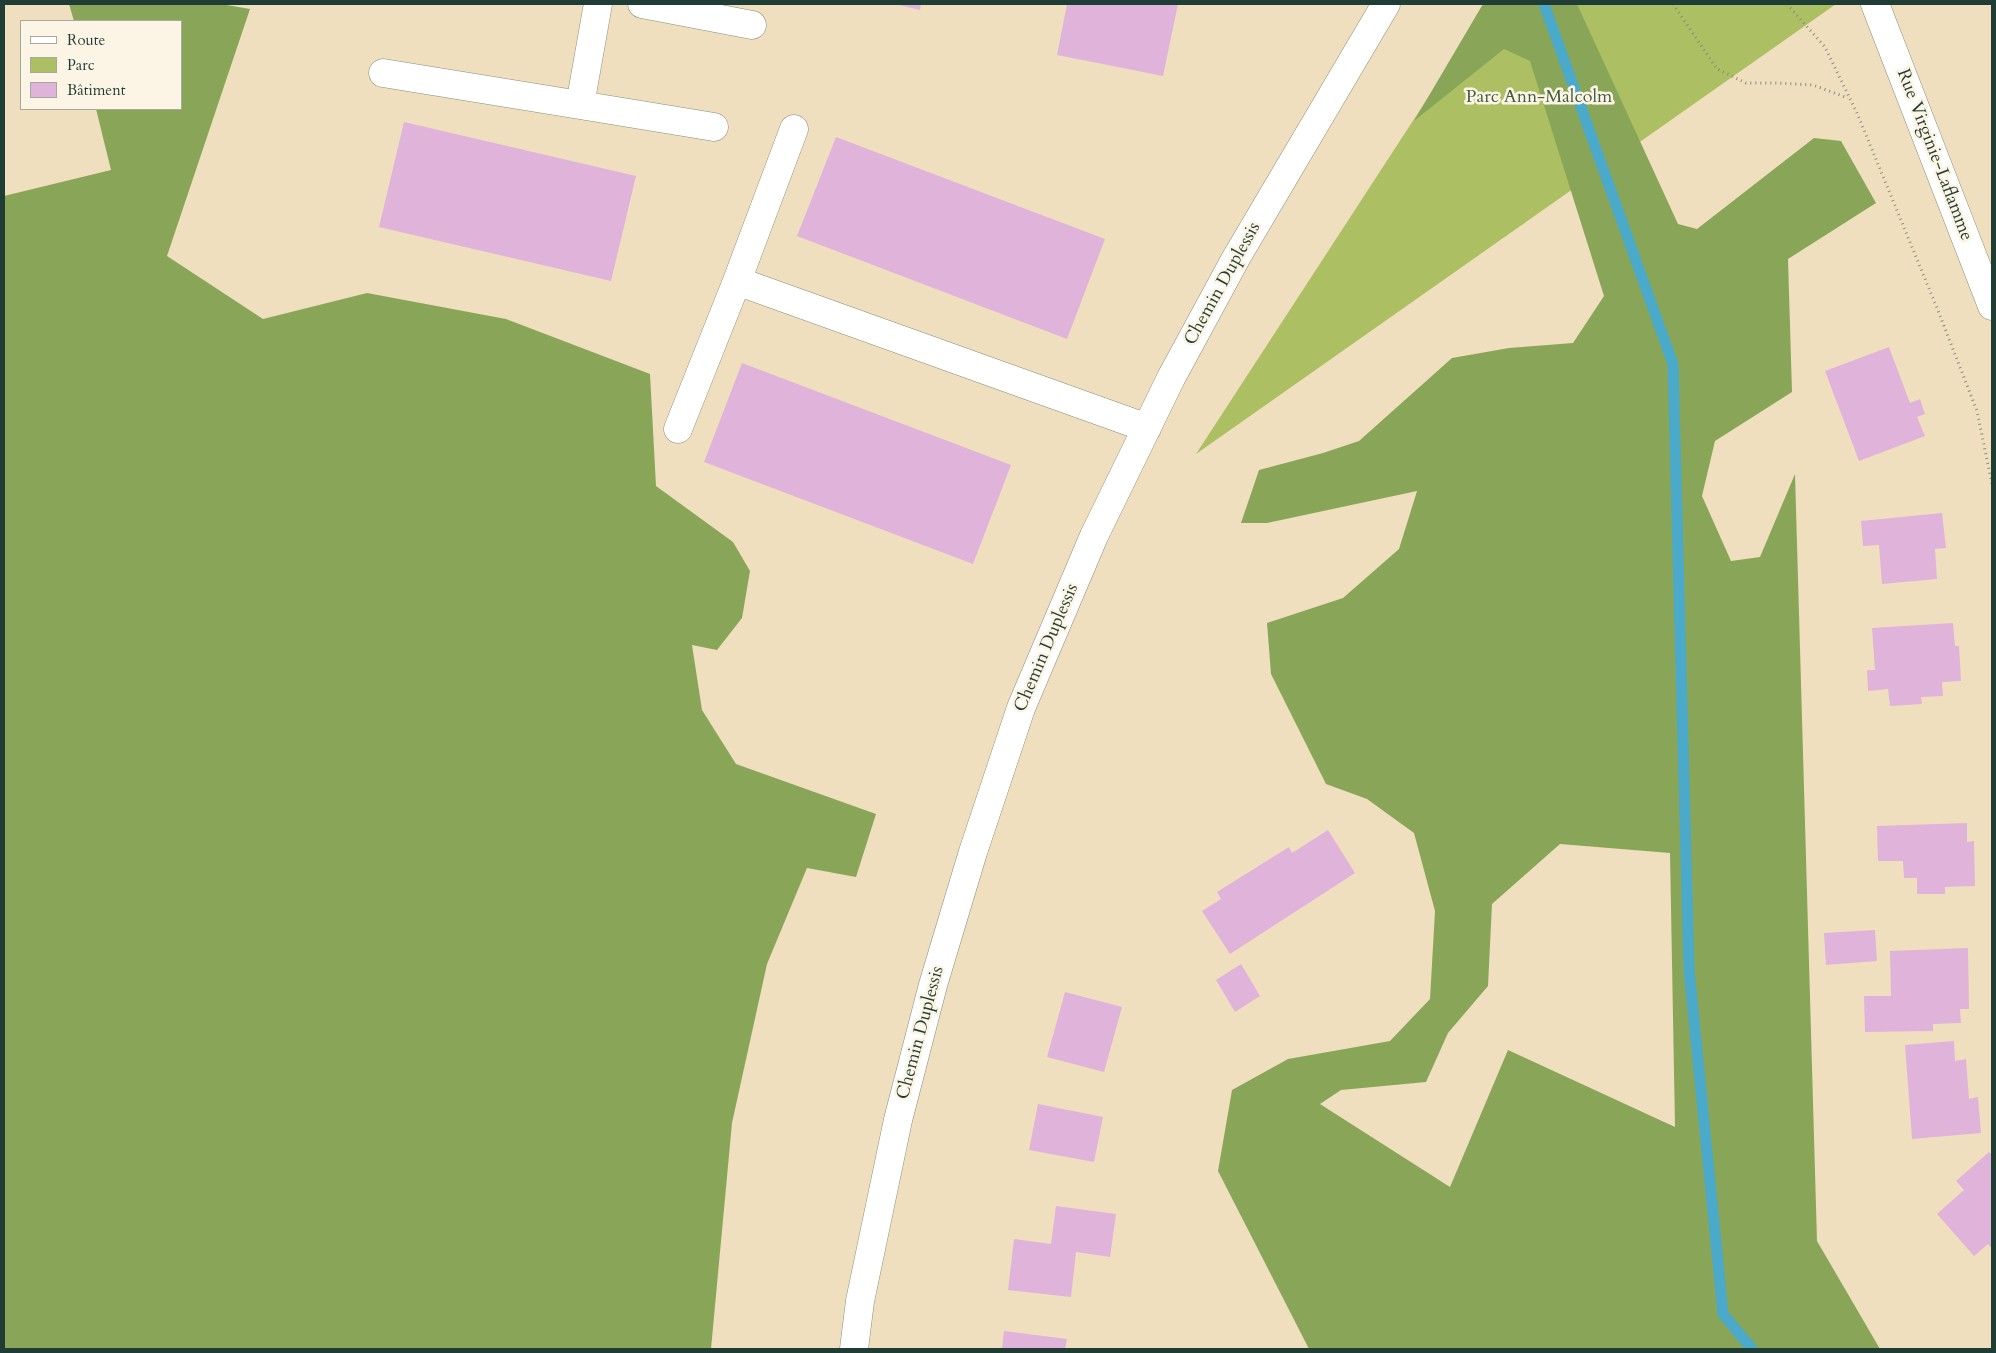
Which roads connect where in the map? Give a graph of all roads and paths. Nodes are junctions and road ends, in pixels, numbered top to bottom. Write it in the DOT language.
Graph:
graph roads {
  1 [pos="598,4"];
  2 [pos="642,4"];
  3 [pos="1386,4"];
  4 [pos="1673,4"];
  5 [pos="1787,4"];
  6 [pos="1875,4"];
  7 [pos="752,24"];
  8 [pos="382,73"];
  9 [pos="580,104"];
  10 [pos="1857,113"];
  11 [pos="714,127"];
  12 [pos="794,129"];
  13 [pos="737,281"];
  14 [pos="1992,306"];
  15 [pos="1147,428"];
  16 [pos="678,429"];
  17 [pos="1992,484"];
  18 [pos="854,1349"];
  1 -- 9 [label="street"];
  2 -- 7 [label="street"];
  3 -- 15 [label="street, Chemin Duplessis"];
  4 -- 10 [label="path"];
  5 -- 10 [label="path"];
  6 -- 14 [label="street, Rue Virginie-Laflamme"];
  8 -- 9 [label="street"];
  9 -- 11 [label="street"];
  10 -- 17 [label="path"];
  12 -- 13 [label="street"];
  13 -- 15 [label="street"];
  13 -- 16 [label="street"];
  15 -- 18 [label="street, Chemin Duplessis"];
}
